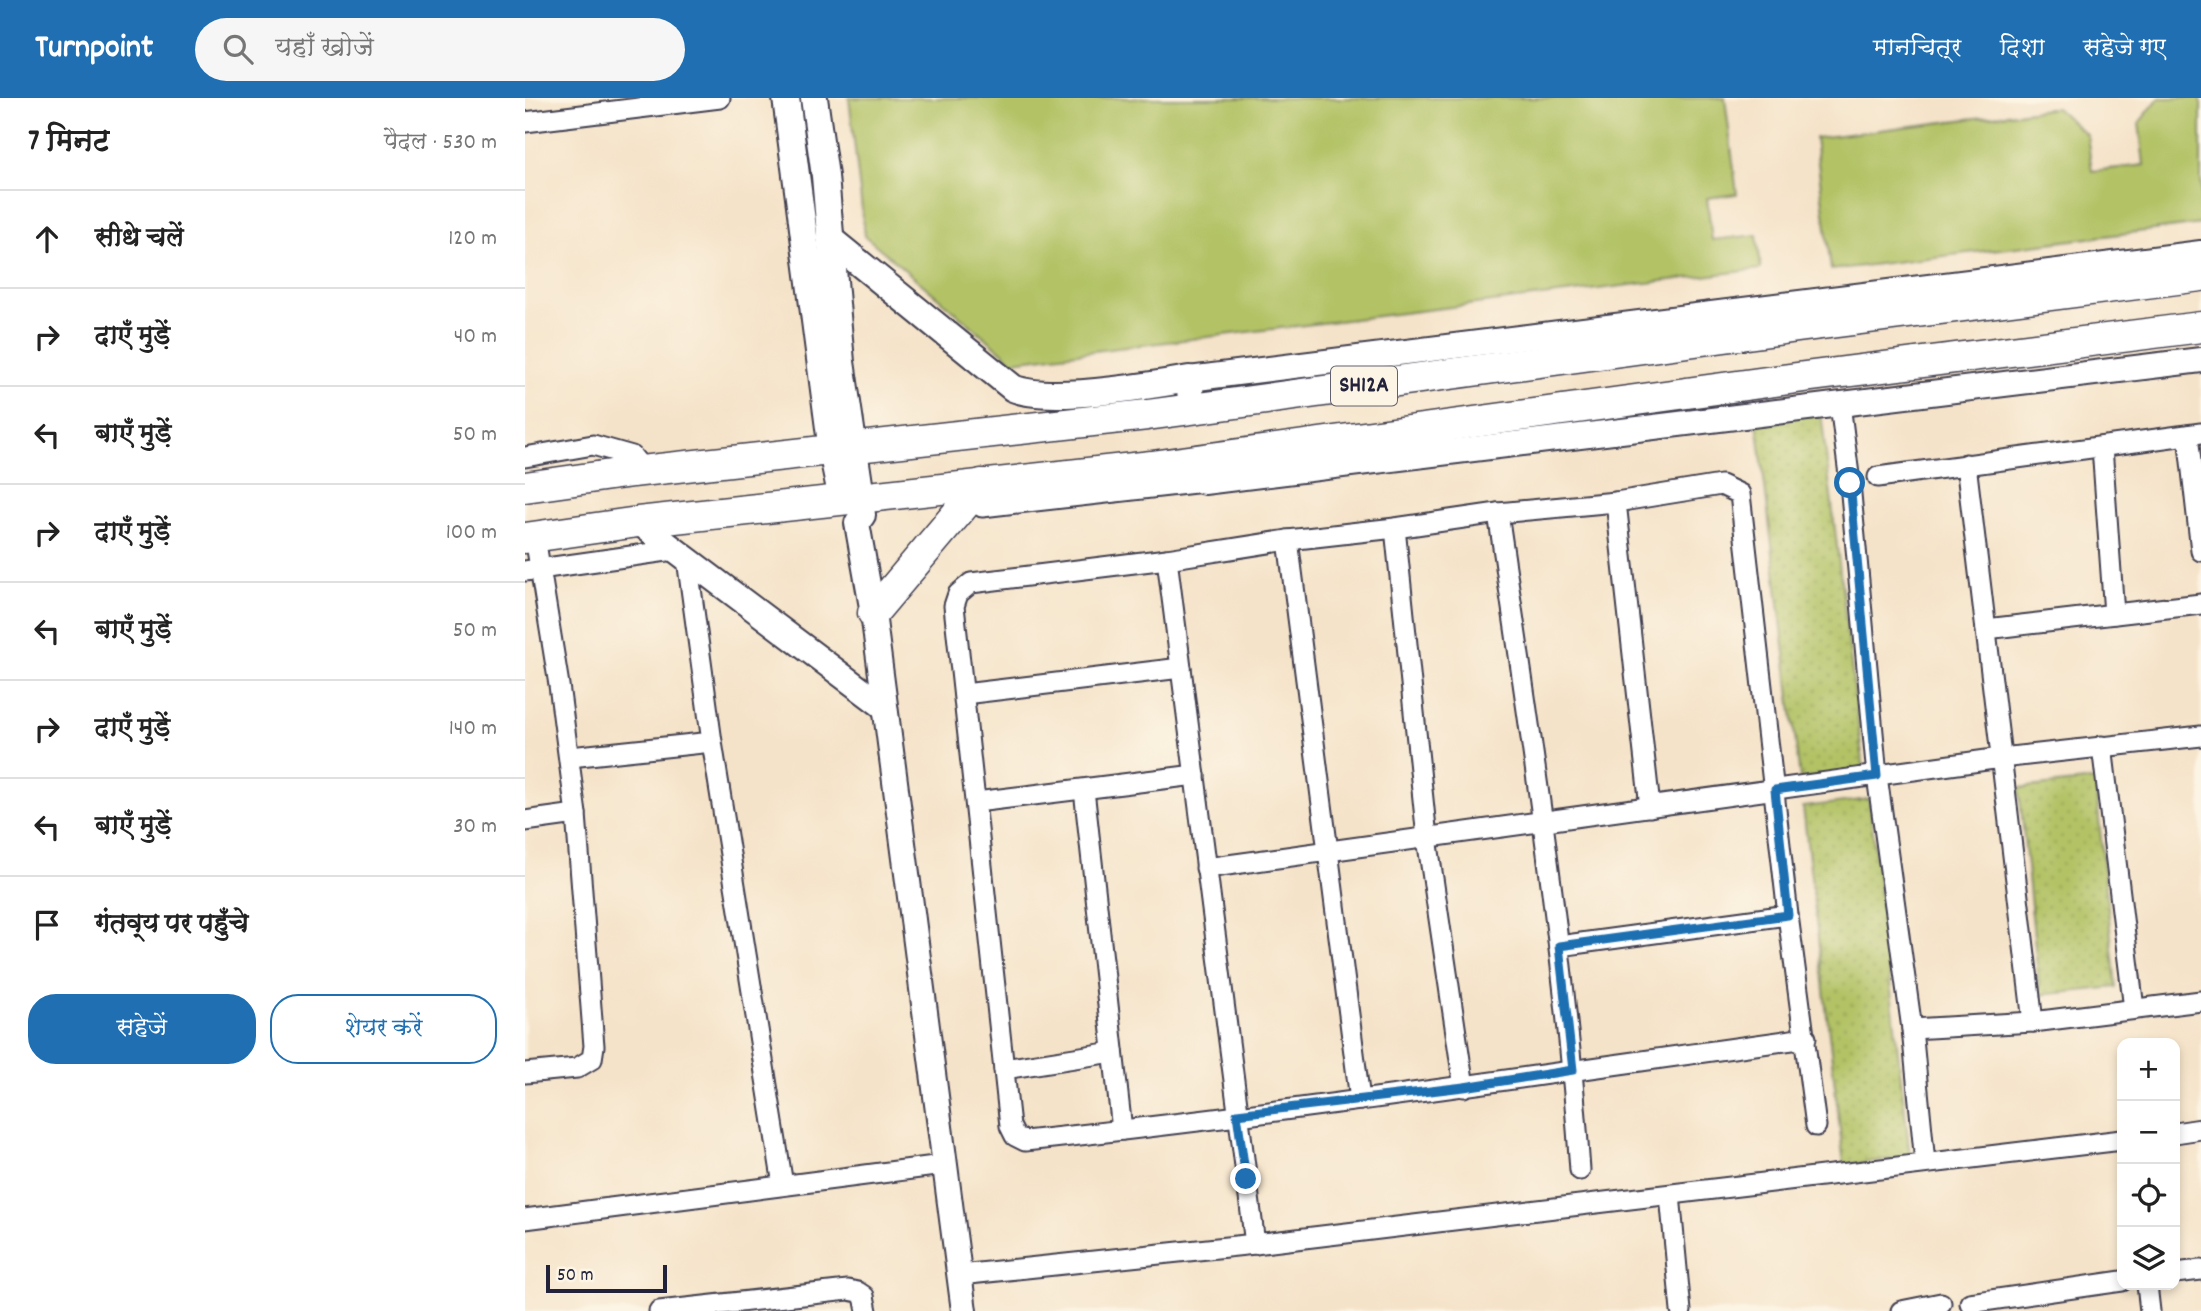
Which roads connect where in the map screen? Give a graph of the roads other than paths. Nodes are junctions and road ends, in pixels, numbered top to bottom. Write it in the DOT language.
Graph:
graph roads {
  1 [pos="720,98"];
  2 [pos="786,98"];
  3 [pos="814,98"];
  4 [pos="604,105"];
  5 [pos="525,122"];
  6 [pos="831,240"];
  7 [pos="2201,253"];
  8 [pos="2201,276"];
  9 [pos="2201,327"];
  10 [pos="2201,360"];
  11 [pos="1189,379"];
  12 [pos="1840,404"];
  13 [pos="1192,409"];
  14 [pos="2194,434"];
  15 [pos="2102,447"];
  16 [pos="843,450"];
  17 [pos="525,457"];
  18 [pos="1966,464"];
  19 [pos="644,471"];
  20 [pos="1203,471"];
  21 [pos="1878,477"];
  22 [pos="525,487"];
  23 [pos="982,496"];
  24 [pos="1616,502"];
  25 [pos="853,506"];
  26 [pos="1498,513"];
  27 [pos="638,522"];
  28 [pos="1395,528"];
  29 [pos="530,537"];
  30 [pos="1288,540"];
  31 [pos="2201,551"];
  32 [pos="680,554"];
  33 [pos="1167,559"];
  34 [pos="533,570"];
  35 [pos="2201,604"];
  36 [pos="873,613"];
  37 [pos="2114,614"];
  38 [pos="1986,629"];
  39 [pos="1181,668"];
  40 [pos="964,694"];
  41 [pos="884,706"];
  42 [pos="2201,736"];
  43 [pos="712,742"];
  44 [pos="2102,746"];
  45 [pos="569,757"];
  46 [pos="2001,758"];
  47 [pos="1195,775"];
  48 [pos="1877,776"];
  49 [pos="1084,790"];
  50 [pos="1775,790"];
  51 [pos="977,802"];
  52 [pos="1650,807"];
  53 [pos="576,814"];
  54 [pos="525,821"];
  55 [pos="1543,822"];
  56 [pos="1427,838"];
  57 [pos="1328,852"];
  58 [pos="1206,868"];
  59 [pos="1788,915"];
  60 [pos="1559,946"];
  61 [pos="2201,1001"];
  62 [pos="2134,1009"];
  63 [pos="2033,1022"];
  64 [pos="1912,1030"];
  65 [pos="1806,1038"];
  66 [pos="1113,1052"];
  67 [pos="1004,1069"];
  68 [pos="1573,1070"];
  69 [pos="525,1073"];
  70 [pos="1464,1087"];
  71 [pos="1360,1100"];
  72 [pos="1237,1114"];
  73 [pos="1816,1126"];
  74 [pos="2201,1129"];
  75 [pos="1122,1130"];
  76 [pos="2180,1132"];
  77 [pos="2117,1141"];
  78 [pos="1926,1163"];
  79 [pos="943,1165"];
  80 [pos="1580,1170"];
  81 [pos="783,1185"];
  82 [pos="1669,1195"];
  83 [pos="525,1219"];
  84 [pos="1255,1244"];
  85 [pos="2201,1270"];
  86 [pos="2180,1272"];
  87 [pos="960,1275"];
  88 [pos="2117,1282"];
  89 [pos="2148,1290"];
  90 [pos="1941,1303"];
  91 [pos="1970,1303"];
  92 [pos="755,1306"];
  93 [pos="659,1311"];
  94 [pos="867,1311"];
  95 [pos="964,1311"];
  96 [pos="1681,1311"];
  97 [pos="1901,1311"];
  98 [pos="2150,1311"];
  1 -- 4 [label="street"];
  2 -- 16 [label="main road"];
  3 -- 6 [label="main road"];
  4 -- 5 [label="street"];
  6 -- 11 [label="main road"];
  6 -- 16 [label="main road"];
  7 -- 11 [label="street"];
  8 -- 13 [label="main road, SH12A"];
  9 -- 20 [label="main road, SH12A"];
  10 -- 12 [label="street"];
  11 -- 13 [label="main road"];
  12 -- 20 [label="street"];
  12 -- 48 [label="street"];
  13 -- 16 [label="main road, SH12A"];
  14 -- 15 [label="street"];
  14 -- 31 [label="street"];
  15 -- 18 [label="street"];
  15 -- 37 [label="street"];
  16 -- 19 [label="main road, SH12A"];
  16 -- 25 [label="main road"];
  17 -- 19 [label="street"];
  18 -- 21 [label="street"];
  18 -- 38 [label="street"];
  19 -- 22 [label="main road, SH12A"];
  20 -- 23 [label="main road, SH12A"];
  23 -- 25 [label="main road, SH12A"];
  23 -- 36 [label="main road"];
  24 -- 26 [label="street"];
  24 -- 50 [label="street"];
  24 -- 52 [label="street"];
  25 -- 27 [label="main road, SH12A"];
  25 -- 36 [label="street"];
  26 -- 28 [label="street"];
  26 -- 55 [label="street"];
  27 -- 29 [label="main road, SH12A"];
  27 -- 32 [label="street"];
  28 -- 30 [label="street"];
  28 -- 56 [label="street"];
  29 -- 34 [label="street"];
  30 -- 33 [label="street"];
  30 -- 57 [label="street"];
  32 -- 34 [label="street"];
  32 -- 41 [label="street"];
  32 -- 43 [label="street"];
  33 -- 39 [label="street"];
  33 -- 40 [label="street"];
  34 -- 45 [label="street"];
  35 -- 37 [label="street"];
  36 -- 41 [label="street"];
  37 -- 38 [label="street"];
  38 -- 46 [label="street"];
  39 -- 40 [label="street"];
  39 -- 47 [label="street"];
  40 -- 51 [label="street"];
  41 -- 79 [label="street"];
  42 -- 44 [label="street"];
  43 -- 45 [label="street"];
  43 -- 81 [label="street"];
  44 -- 46 [label="street"];
  44 -- 62 [label="street"];
  45 -- 53 [label="street"];
  46 -- 48 [label="street"];
  46 -- 63 [label="street"];
  47 -- 49 [label="street"];
  47 -- 58 [label="street"];
  48 -- 50 [label="street"];
  48 -- 64 [label="street"];
  49 -- 51 [label="street"];
  49 -- 66 [label="street"];
  50 -- 52 [label="street"];
  50 -- 59 [label="street"];
  51 -- 67 [label="street"];
  52 -- 55 [label="street"];
  53 -- 54 [label="street"];
  53 -- 69 [label="street"];
  55 -- 56 [label="street"];
  55 -- 60 [label="street"];
  56 -- 57 [label="street"];
  56 -- 70 [label="street"];
  57 -- 58 [label="street"];
  57 -- 71 [label="street"];
  58 -- 72 [label="street"];
  59 -- 60 [label="street"];
  59 -- 65 [label="street"];
  60 -- 68 [label="street"];
  61 -- 62 [label="street"];
  62 -- 63 [label="street"];
  63 -- 64 [label="street"];
  64 -- 78 [label="street"];
  65 -- 68 [label="street"];
  65 -- 73 [label="street"];
  66 -- 67 [label="street"];
  66 -- 75 [label="street"];
  67 -- 75 [label="street"];
  68 -- 70 [label="street"];
  68 -- 80 [label="street"];
  70 -- 71 [label="street"];
  71 -- 72 [label="street"];
  72 -- 75 [label="street"];
  72 -- 84 [label="street"];
  74 -- 76 [label="street"];
  77 -- 78 [label="street"];
  78 -- 82 [label="street"];
  79 -- 81 [label="street"];
  79 -- 87 [label="street"];
  81 -- 83 [label="street"];
  82 -- 84 [label="street"];
  82 -- 96 [label="street"];
  84 -- 87 [label="street"];
  85 -- 86 [label="street"];
  87 -- 95 [label="street"];
  88 -- 91 [label="street"];
  89 -- 98 [label="street"];
  90 -- 97 [label="street"];
  92 -- 93 [label="street"];
  92 -- 94 [label="street"];
}
